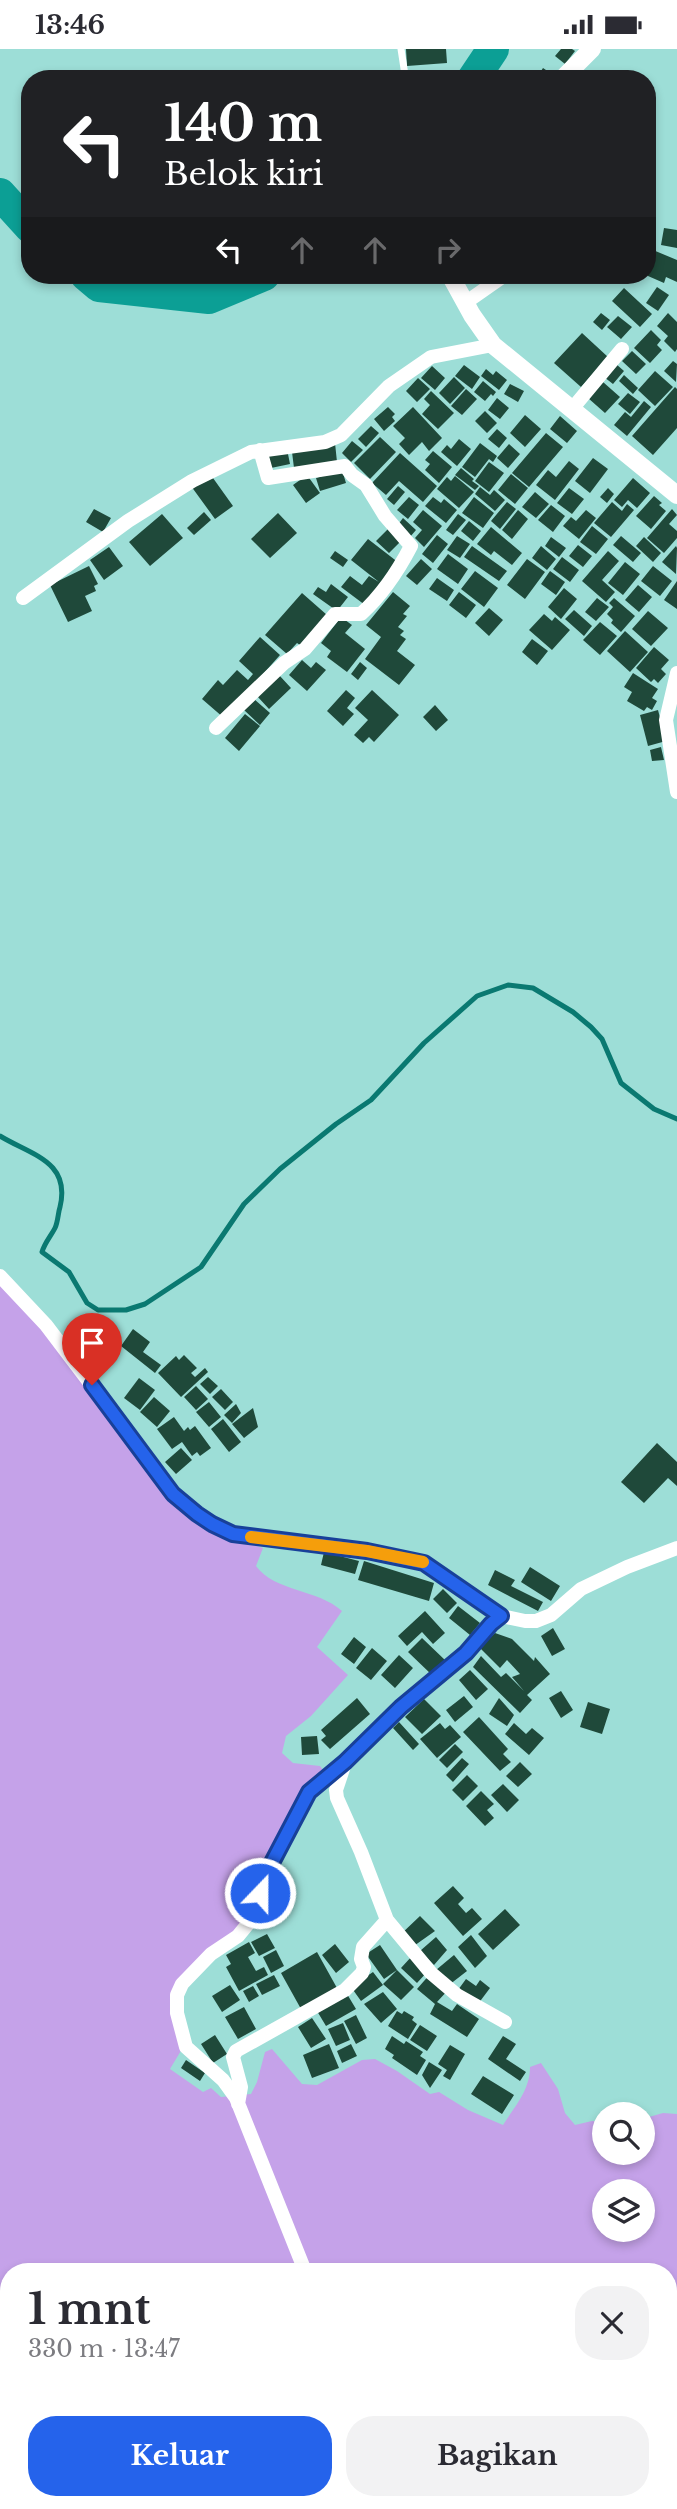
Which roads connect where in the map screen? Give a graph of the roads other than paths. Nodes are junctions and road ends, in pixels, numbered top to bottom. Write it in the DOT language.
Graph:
graph roads {
  1 [pos="401,49"];
  2 [pos="592,49"];
  3 [pos="404,70"];
  4 [pos="571,70"];
  5 [pos="455,284"];
  6 [pos="492,284"];
  7 [pos="465,303"];
  8 [pos="493,345"];
  9 [pos="622,349"];
  10 [pos="572,409"];
  11 [pos="260,450"];
  12 [pos="677,495"];
  13 [pos="23,598"];
  14 [pos="677,673"];
  15 [pos="216,728"];
  16 [pos="677,792"];
  17 [pos="0,1276"];
  18 [pos="677,1549"];
  19 [pos="501,1616"];
  20 [pos="345,1762"];
  21 [pos="387,1920"];
  22 [pos="505,2022"];
  23 [pos="238,2104"];
  24 [pos="302,2263"];
  1 -- 3 [label="lane"];
  2 -- 4 [label="street"];
  5 -- 7 [label="street"];
  6 -- 7 [label="street"];
  7 -- 8 [label="street"];
  8 -- 10 [label="street"];
  8 -- 11 [label="street"];
  9 -- 10 [label="street"];
  10 -- 12 [label="street"];
  11 -- 13 [label="street"];
  11 -- 15 [label="street"];
  14 -- 16 [label="street"];
  17 -- 19 [label="street"];
  18 -- 19 [label="street"];
  19 -- 20 [label="street"];
  20 -- 21 [label="street"];
  20 -- 23 [label="street"];
  21 -- 22 [label="street"];
  21 -- 23 [label="street"];
  23 -- 24 [label="street"];
}
